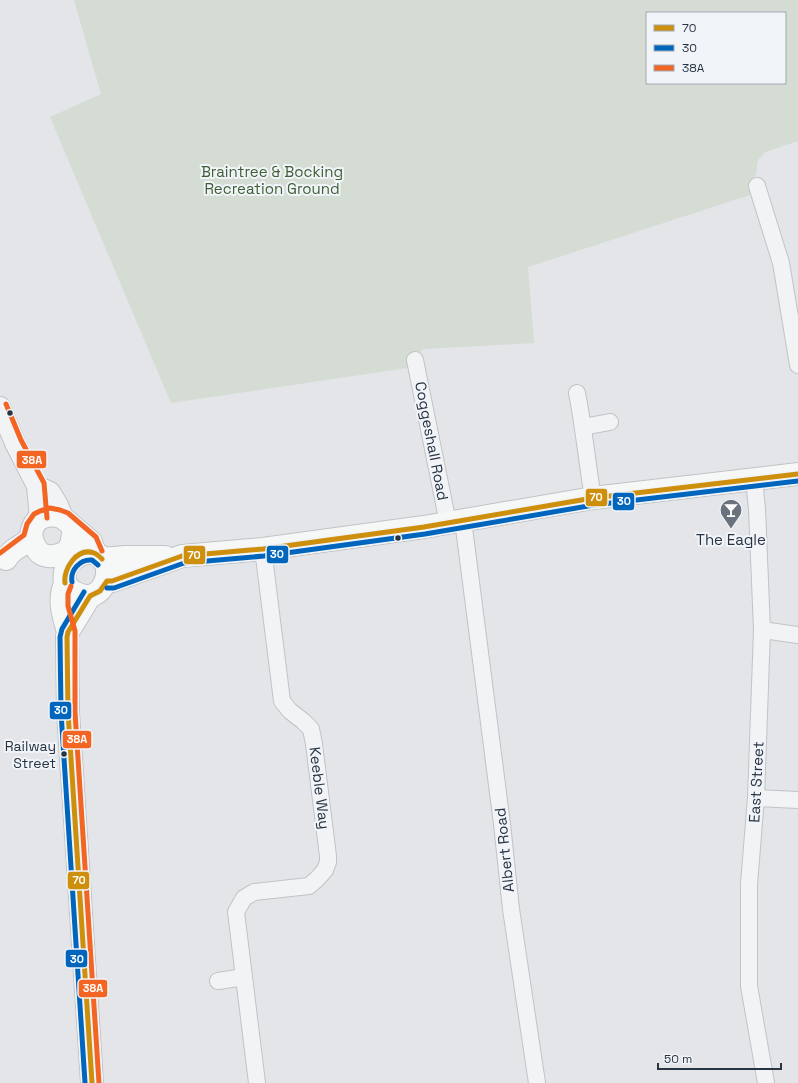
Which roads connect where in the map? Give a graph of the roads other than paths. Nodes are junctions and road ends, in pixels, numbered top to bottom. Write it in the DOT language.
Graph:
graph roads {
  1 [pos="757,186"];
  2 [pos="415,360"];
  3 [pos="798,365"];
  4 [pos="578,393"];
  5 [pos="0,407"];
  6 [pos="610,422"];
  7 [pos="583,427"];
  8 [pos="798,474"];
  9 [pos="754,479"];
  10 [pos="37,486"];
  11 [pos="592,498"];
  12 [pos="67,522"];
  13 [pos="456,522"];
  14 [pos="39,541"];
  15 [pos="263,549"];
  16 [pos="99,556"];
  17 [pos="182,556"];
  18 [pos="3,560"];
  19 [pos="64,581"];
  20 [pos="107,581"];
  21 [pos="90,596"];
  22 [pos="762,630"];
  23 [pos="68,632"];
  24 [pos="798,635"];
  25 [pos="756,798"];
  26 [pos="798,800"];
  27 [pos="244,976"];
  28 [pos="218,981"];
  29 [pos="92,1083"];
  30 [pos="257,1083"];
  31 [pos="537,1083"];
  32 [pos="766,1083"];
  1 -- 3 [label="street"];
  2 -- 13 [label="street, Coggeshall Road"];
  4 -- 7 [label="street"];
  5 -- 10 [label="street"];
  6 -- 7 [label="street"];
  7 -- 11 [label="street"];
  8 -- 9 [label="main road"];
  9 -- 11 [label="main road"];
  9 -- 22 [label="street, East Street"];
  10 -- 12 [label="street"];
  10 -- 14 [label="street"];
  11 -- 13 [label="main road"];
  12 -- 14 [label="main road"];
  12 -- 14 [label="main road"];
  12 -- 16 [label="main road"];
  13 -- 15 [label="main road"];
  13 -- 31 [label="street, Albert Road"];
  14 -- 18 [label="main road"];
  14 -- 19 [label="main road"];
  15 -- 17 [label="main road"];
  15 -- 27 [label="street, Keeble Way"];
  16 -- 17 [label="main road"];
  16 -- 19 [label="main road"];
  16 -- 20 [label="main road"];
  17 -- 20 [label="main road"];
  19 -- 21 [label="main road"];
  19 -- 23 [label="main road"];
  20 -- 21 [label="main road"];
  21 -- 23 [label="main road"];
  22 -- 24 [label="street"];
  22 -- 25 [label="street, East Street"];
  23 -- 29 [label="main road"];
  25 -- 26 [label="street"];
  25 -- 32 [label="street, East Street"];
  27 -- 28 [label="street"];
  27 -- 30 [label="street, Keeble Way"];
}
